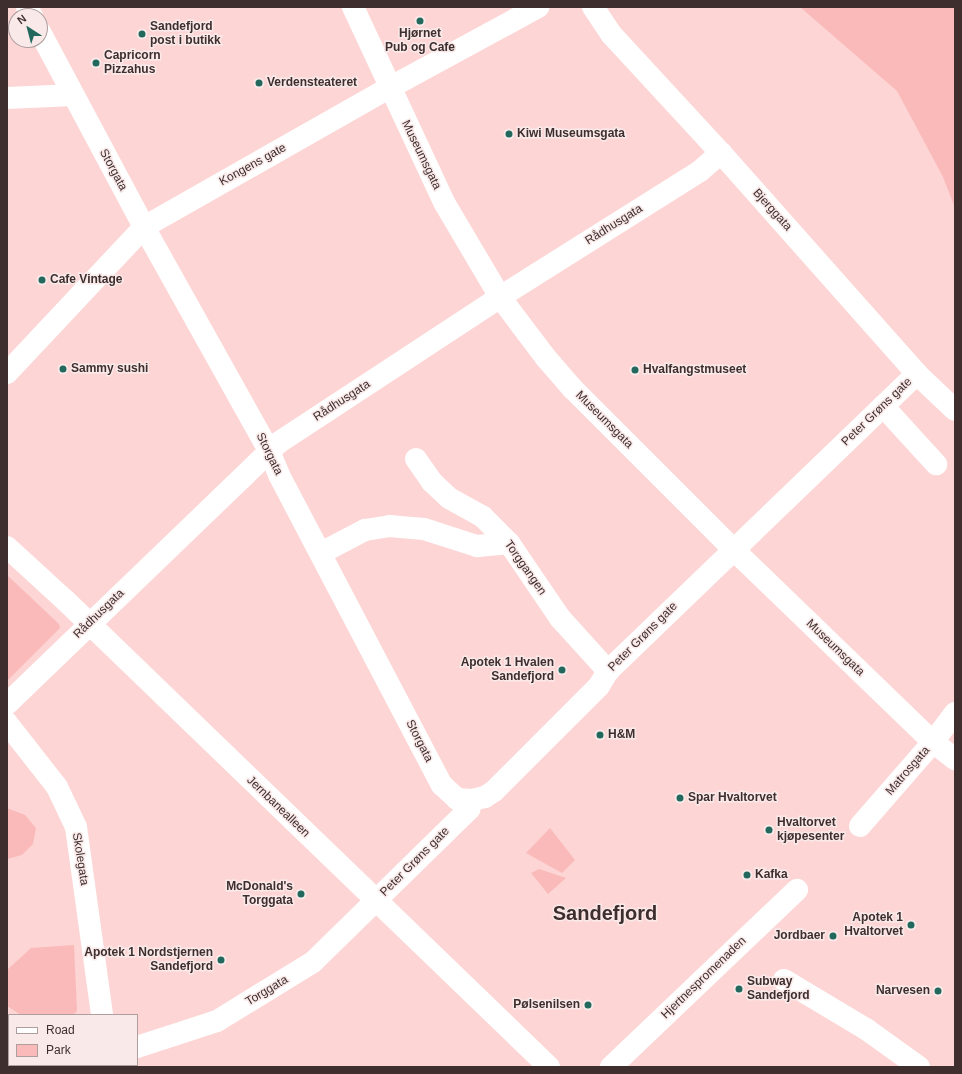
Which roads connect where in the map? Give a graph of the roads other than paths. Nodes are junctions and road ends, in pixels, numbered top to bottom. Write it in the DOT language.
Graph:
graph roads {
  1 [pos="353,7"];
  2 [pos="538,7"];
  3 [pos="593,7"];
  4 [pos="48,47"];
  5 [pos="390,88"];
  6 [pos="73,95"];
  7 [pos="7,98"];
  8 [pos="721,153"];
  9 [pos="144,227"];
  10 [pos="500,296"];
  11 [pos="7,373"];
  12 [pos="917,374"];
  13 [pos="883,406"];
  14 [pos="955,410"];
  15 [pos="269,450"];
  16 [pos="416,459"];
  17 [pos="936,464"];
  18 [pos="509,543"];
  19 [pos="7,547"];
  20 [pos="733,549"];
  21 [pos="321,553"];
  22 [pos="89,623"];
  23 [pos="608,670"];
  24 [pos="7,704"];
  25 [pos="955,713"];
  26 [pos="7,722"];
  27 [pos="933,742"];
  28 [pos="955,759"];
  29 [pos="472,800"];
  30 [pos="860,826"];
  31 [pos="797,890"];
  32 [pos="376,901"];
  33 [pos="784,980"];
  34 [pos="102,1014"];
  35 [pos="138,1047"];
  36 [pos="549,1067"];
  37 [pos="611,1067"];
  38 [pos="919,1067"];
  1 -- 5 [label="street, Museumsgata"];
  2 -- 5 [label="street, Kongens gate"];
  3 -- 8 [label="street, Bjerggata"];
  4 -- 6 [label="street, Storgata"];
  5 -- 9 [label="street, Kongens gate"];
  5 -- 10 [label="street, Museumsgata"];
  6 -- 7 [label="street"];
  6 -- 9 [label="street, Storgata"];
  8 -- 10 [label="street, Rådhusgata"];
  8 -- 12 [label="street, Bjerggata"];
  9 -- 11 [label="street, Kongens gate"];
  9 -- 15 [label="street, Storgata"];
  10 -- 15 [label="street, Rådhusgata"];
  10 -- 20 [label="street, Museumsgata"];
  12 -- 13 [label="street, Peter Grøns gate"];
  12 -- 14 [label="street, Bjerggata"];
  13 -- 17 [label="street"];
  13 -- 20 [label="street, Peter Grøns gate"];
  15 -- 21 [label="street, Storgata"];
  15 -- 22 [label="street, Rådhusgata"];
  16 -- 18 [label="street, Torggangen"];
  18 -- 21 [label="street"];
  18 -- 23 [label="street, Torggangen"];
  19 -- 22 [label="street, Jernbanealleen"];
  20 -- 23 [label="street, Peter Grøns gate"];
  20 -- 27 [label="street, Museumsgata"];
  21 -- 29 [label="street, Storgata"];
  22 -- 24 [label="street, Rådhusgata"];
  22 -- 32 [label="street, Jernbanealleen"];
  23 -- 29 [label="street, Peter Grøns gate"];
  25 -- 27 [label="street, Matrosgata"];
  26 -- 34 [label="street, Skolegata"];
  27 -- 28 [label="street, Museumsgata"];
  27 -- 30 [label="street, Matrosgata"];
  29 -- 32 [label="street, Peter Grøns gate"];
  31 -- 37 [label="street, Hjertnespromenaden"];
  32 -- 35 [label="street, Torggata"];
  32 -- 36 [label="street, Jernbanealleen"];
  33 -- 38 [label="street"];
}
